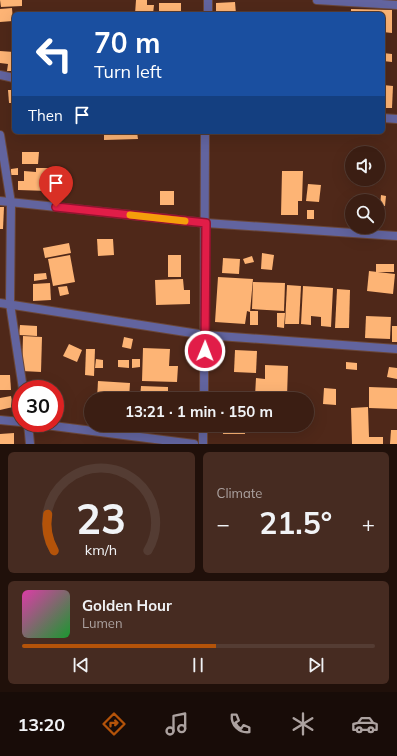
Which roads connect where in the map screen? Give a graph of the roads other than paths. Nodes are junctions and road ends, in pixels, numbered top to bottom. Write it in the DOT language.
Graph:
graph roads {
  1 [pos="208,0"];
  2 [pos="317,0"];
  3 [pos="397,5"];
  4 [pos="208,12"];
  5 [pos="0,76"];
  6 [pos="12,78"];
  7 [pos="385,118"];
  8 [pos="397,119"];
  9 [pos="205,134"];
  10 [pos="0,135"];
  11 [pos="0,201"];
  12 [pos="11,203"];
  13 [pos="206,223"];
  14 [pos="397,236"];
  15 [pos="0,303"];
  16 [pos="10,304"];
  17 [pos="205,335"];
  18 [pos="397,348"];
  19 [pos="22,380"];
  20 [pos="204,392"];
  21 [pos="0,420"];
  22 [pos="12,421"];
  23 [pos="64,427"];
  24 [pos="29,432"];
  25 [pos="204,432"];
  26 [pos="30,444"];
  27 [pos="194,444"];
  28 [pos="203,444"];
  1 -- 4 [label="street"];
  2 -- 3 [label="street"];
  5 -- 6 [label="street"];
  7 -- 8 [label="street"];
  9 -- 13 [label="street"];
  10 -- 12 [label="street"];
  11 -- 12 [label="street"];
  12 -- 13 [label="street"];
  12 -- 16 [label="street"];
  13 -- 14 [label="street"];
  13 -- 17 [label="street"];
  15 -- 16 [label="street"];
  16 -- 17 [label="street"];
  16 -- 19 [label="street"];
  17 -- 18 [label="street"];
  17 -- 20 [label="street"];
  21 -- 22 [label="street"];
  23 -- 27 [label="street"];
  24 -- 26 [label="street"];
  25 -- 28 [label="street"];
}
